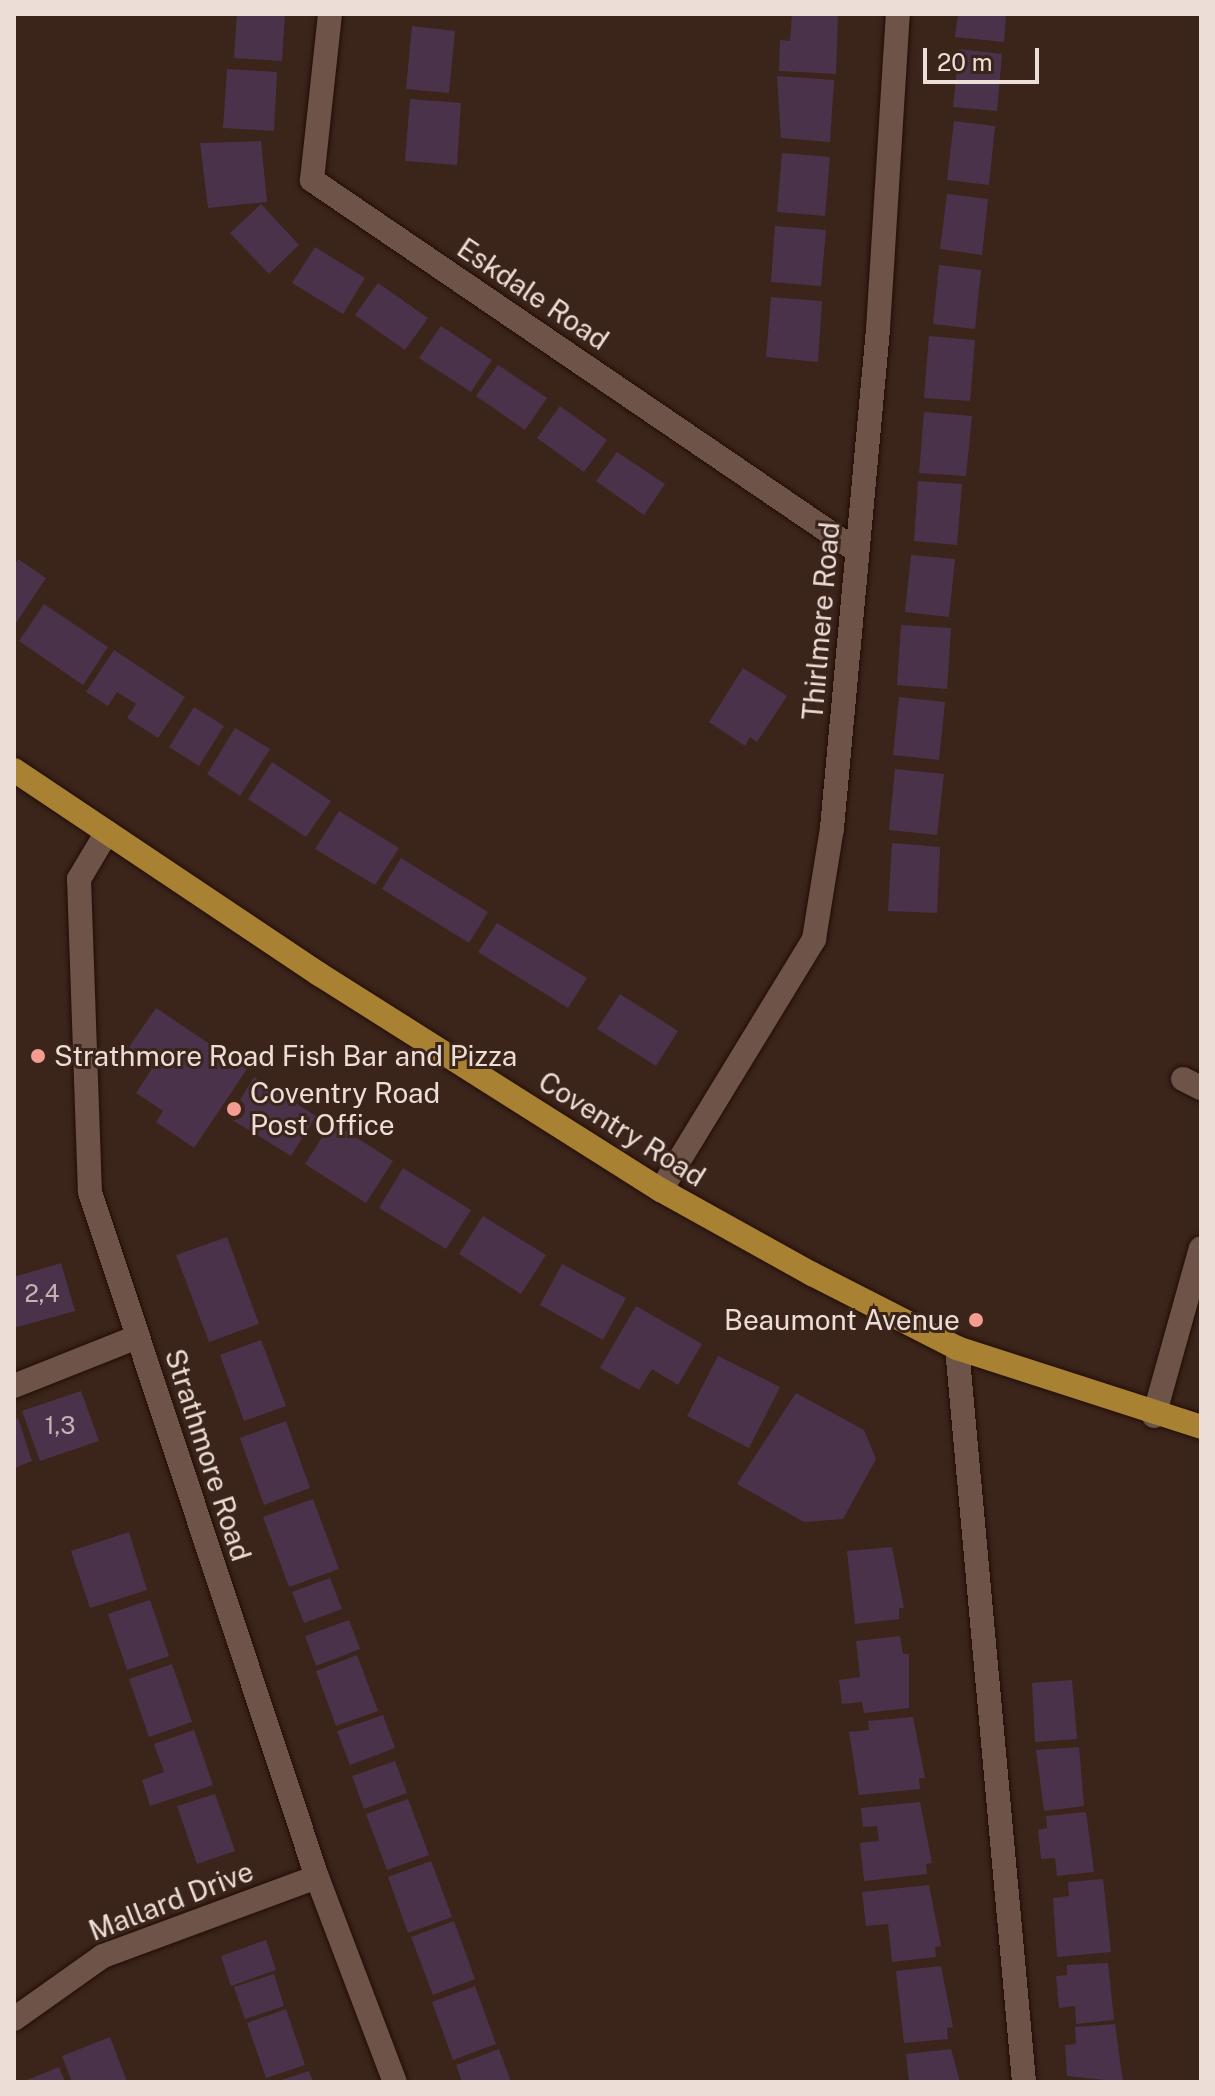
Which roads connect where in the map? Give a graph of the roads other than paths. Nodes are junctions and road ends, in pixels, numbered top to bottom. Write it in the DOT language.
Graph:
graph roads {
  1 [pos="330,14"];
  2 [pos="898,14"];
  3 [pos="857,551"];
  4 [pos="14,770"];
  5 [pos="107,832"];
  6 [pos="661,1190"];
  7 [pos="1201,1248"];
  8 [pos="137,1337"];
  9 [pos="957,1348"];
  10 [pos="14,1386"];
  11 [pos="1154,1416"];
  12 [pos="1201,1427"];
  13 [pos="317,1877"];
  14 [pos="14,2019"];
  15 [pos="395,2082"];
  16 [pos="1024,2082"];
  1 -- 3 [label="street, Eskdale Road"];
  2 -- 3 [label="street, Thirlmere Road"];
  3 -- 6 [label="street, Thirlmere Road"];
  4 -- 5 [label="main road, Coventry Road"];
  5 -- 6 [label="main road, Coventry Road"];
  5 -- 8 [label="street, Strathmore Road"];
  6 -- 9 [label="main road, Coventry Road"];
  7 -- 11 [label="street"];
  8 -- 10 [label="street"];
  8 -- 13 [label="street, Strathmore Road"];
  9 -- 11 [label="main road, Coventry Road"];
  9 -- 16 [label="street"];
  11 -- 12 [label="main road, Coventry Road"];
  13 -- 14 [label="street, Mallard Drive"];
  13 -- 15 [label="street, Strathmore Road"];
}
